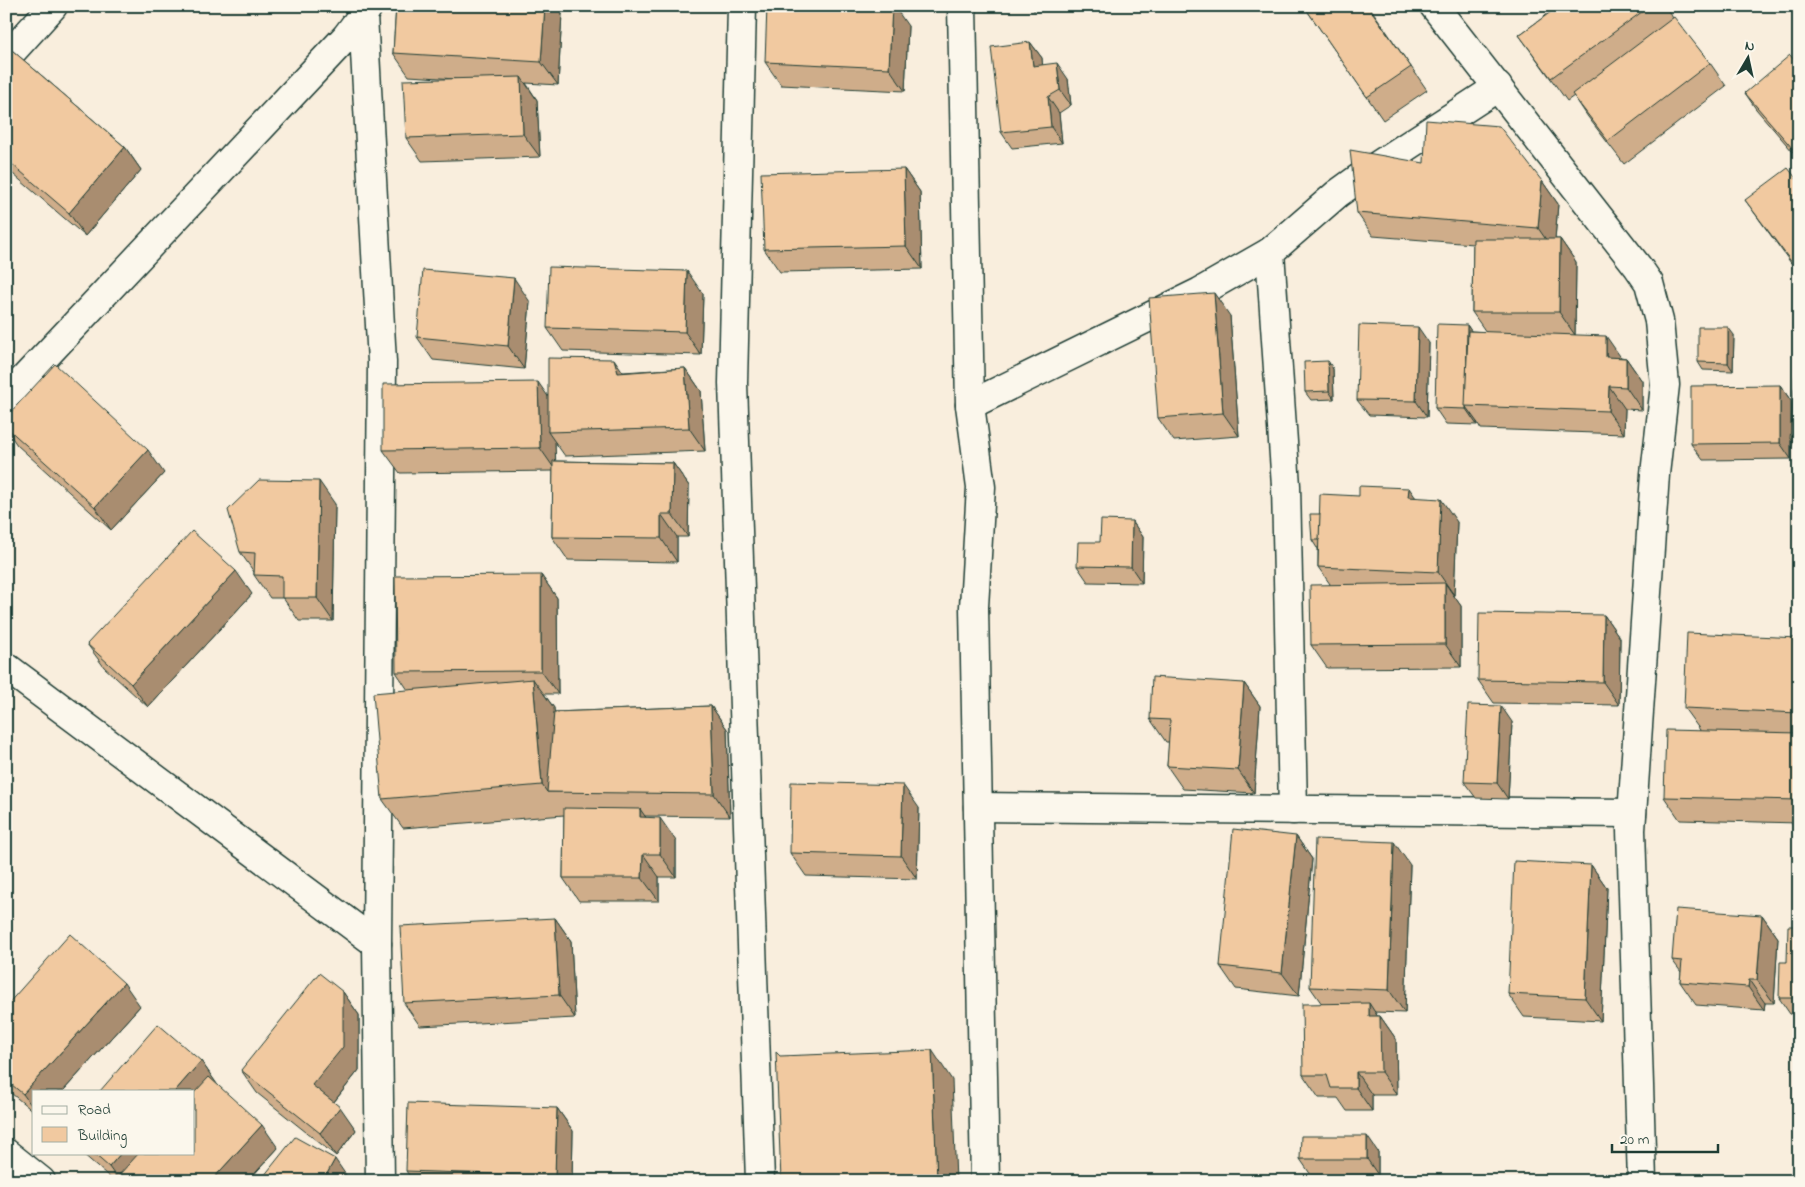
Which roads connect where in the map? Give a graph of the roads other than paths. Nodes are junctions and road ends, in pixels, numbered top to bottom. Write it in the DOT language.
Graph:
graph roads {
  1 [pos="53,6"];
  2 [pos="742,6"];
  3 [pos="962,6"];
  4 [pos="1434,6"];
  5 [pos="366,11"];
  6 [pos="6,58"];
  7 [pos="1498,87"];
  8 [pos="1270,252"];
  9 [pos="6,398"];
  10 [pos="970,406"];
  11 [pos="6,667"];
  12 [pos="978,808"];
  13 [pos="1293,810"];
  14 [pos="1632,813"];
  15 [pos="376,944"];
  16 [pos="6,1153"];
  17 [pos="41,1181"];
  18 [pos="380,1181"];
  19 [pos="760,1181"];
  20 [pos="985,1181"];
  21 [pos="1642,1181"];
  1 -- 6 [label="street"];
  2 -- 19 [label="street"];
  3 -- 10 [label="street"];
  4 -- 7 [label="street"];
  5 -- 9 [label="street"];
  5 -- 15 [label="street"];
  7 -- 8 [label="street"];
  7 -- 14 [label="street"];
  8 -- 10 [label="street"];
  8 -- 13 [label="street"];
  10 -- 12 [label="street"];
  11 -- 15 [label="street"];
  12 -- 13 [label="street"];
  12 -- 20 [label="street"];
  13 -- 14 [label="street"];
  14 -- 21 [label="street"];
  15 -- 18 [label="street"];
  16 -- 17 [label="street"];
}
